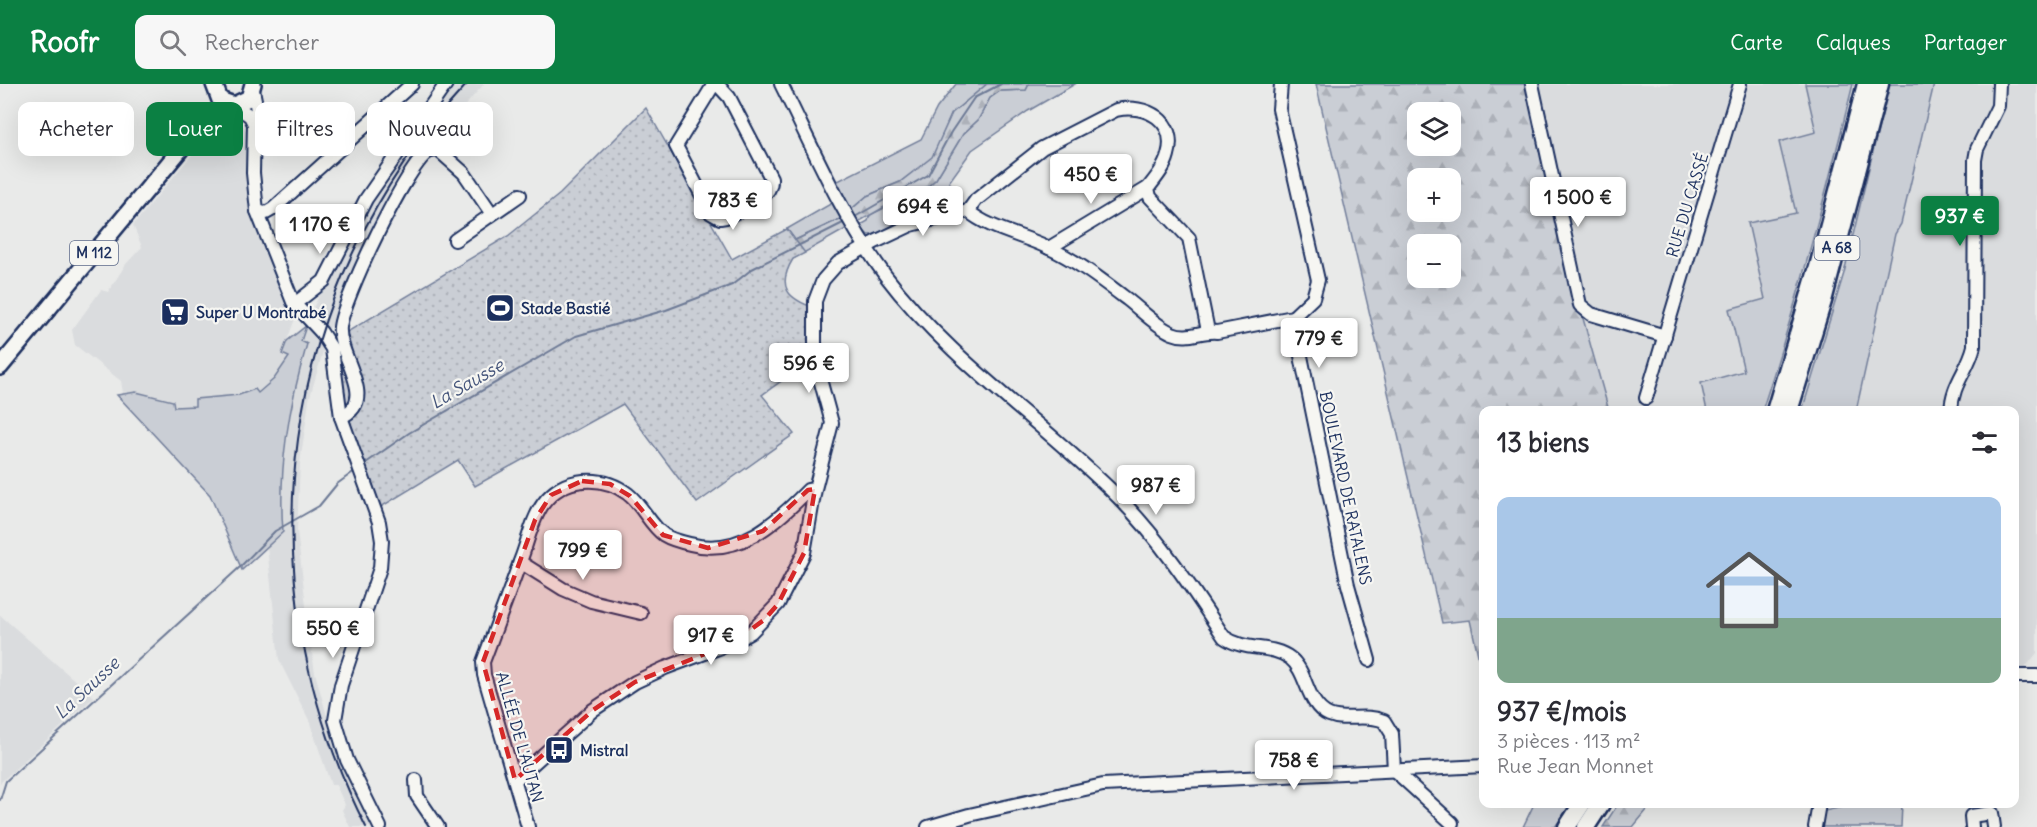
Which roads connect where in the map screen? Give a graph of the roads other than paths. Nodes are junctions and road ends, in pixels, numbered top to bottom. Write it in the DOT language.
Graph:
graph roads {
  1 [pos="412,84"];
  2 [pos="446,84"];
  3 [pos="716,84"];
  4 [pos="781,84"];
  5 [pos="1281,84"];
  6 [pos="1532,84"];
  7 [pos="1740,84"];
  8 [pos="1866,84"];
  9 [pos="1880,84"];
  10 [pos="1999,84"];
  11 [pos="214,87"];
  12 [pos="253,87"];
  13 [pos="207,102"];
  14 [pos="225,102"];
  15 [pos="242,102"];
  16 [pos="243,112"];
  17 [pos="175,156"];
  18 [pos="1149,188"];
  19 [pos="520,195"];
  20 [pos="262,208"];
  21 [pos="968,211"];
  22 [pos="492,214"];
  23 [pos="455,240"];
  24 [pos="866,247"];
  25 [pos="1050,248"];
  26 [pos="301,299"];
  27 [pos="1293,317"];
  28 [pos="315,325"];
  29 [pos="1208,331"];
  30 [pos="1665,336"];
  31 [pos="0,367"];
  32 [pos="1646,398"];
  33 [pos="1776,406"];
  34 [pos="1791,406"];
  35 [pos="1952,406"];
  36 [pos="341,417"];
  37 [pos="815,489"];
  38 [pos="520,562"];
  39 [pos="641,613"];
  40 [pos="1369,660"];
  41 [pos="2019,676"];
  42 [pos="2037,676"];
  43 [pos="1479,766"];
  44 [pos="1394,770"];
  45 [pos="416,780"];
  46 [pos="515,780"];
  47 [pos="1579,808"];
  48 [pos="1598,808"];
  49 [pos="1818,808"];
  50 [pos="1452,823"];
  51 [pos="380,827"];
  52 [pos="438,827"];
  53 [pos="528,827"];
  54 [pos="928,827"];
  55 [pos="1567,827"];
  56 [pos="1586,827"];
  57 [pos="1815,827"];
  58 [pos="1972,827"];
  59 [pos="1994,827"];
  1 -- 20 [label="street"];
  2 -- 26 [label="street"];
  3 -- 3 [label="street"];
  4 -- 24 [label="street"];
  5 -- 27 [label="street"];
  6 -- 30 [label="street"];
  7 -- 30 [label="street, RUE DU CASSÉ"];
  8 -- 33 [label="highway, A 68"];
  9 -- 34 [label="highway, A 68"];
  10 -- 35 [label="street"];
  11 -- 13 [label="main road, M 112"];
  11 -- 14 [label="main road"];
  12 -- 15 [label="main road"];
  12 -- 20 [label="street"];
  16 -- 20 [label="street"];
  17 -- 31 [label="main road, M 112"];
  18 -- 21 [label="street"];
  18 -- 25 [label="street"];
  18 -- 29 [label="street"];
  19 -- 22 [label="street"];
  20 -- 26 [label="street"];
  20 -- 28 [label="street"];
  21 -- 24 [label="street"];
  21 -- 25 [label="street"];
  22 -- 23 [label="street"];
  22 -- 36 [label="street"];
  24 -- 37 [label="street"];
  24 -- 44 [label="street"];
  25 -- 29 [label="street"];
  26 -- 28 [label="street"];
  27 -- 29 [label="street"];
  27 -- 40 [label="street, BOULEVARD DE RATALENS"];
  28 -- 36 [label="street"];
  30 -- 32 [label="street, RUE DU CASSÉ"];
  36 -- 51 [label="street"];
  37 -- 38 [label="street, ALLÉE DE L'AUTAN"];
  37 -- 46 [label="street"];
  38 -- 39 [label="street"];
  38 -- 46 [label="street, ALLÉE DE L'AUTAN"];
  41 -- 42 [label="street"];
  43 -- 44 [label="street"];
  44 -- 50 [label="street"];
  44 -- 54 [label="street"];
  45 -- 52 [label="street"];
  46 -- 53 [label="street, ALLÉE DE L'AUTAN"];
  47 -- 55 [label="highway"];
  48 -- 56 [label="highway"];
  49 -- 57 [label="street"];
  58 -- 59 [label="street"];
}
